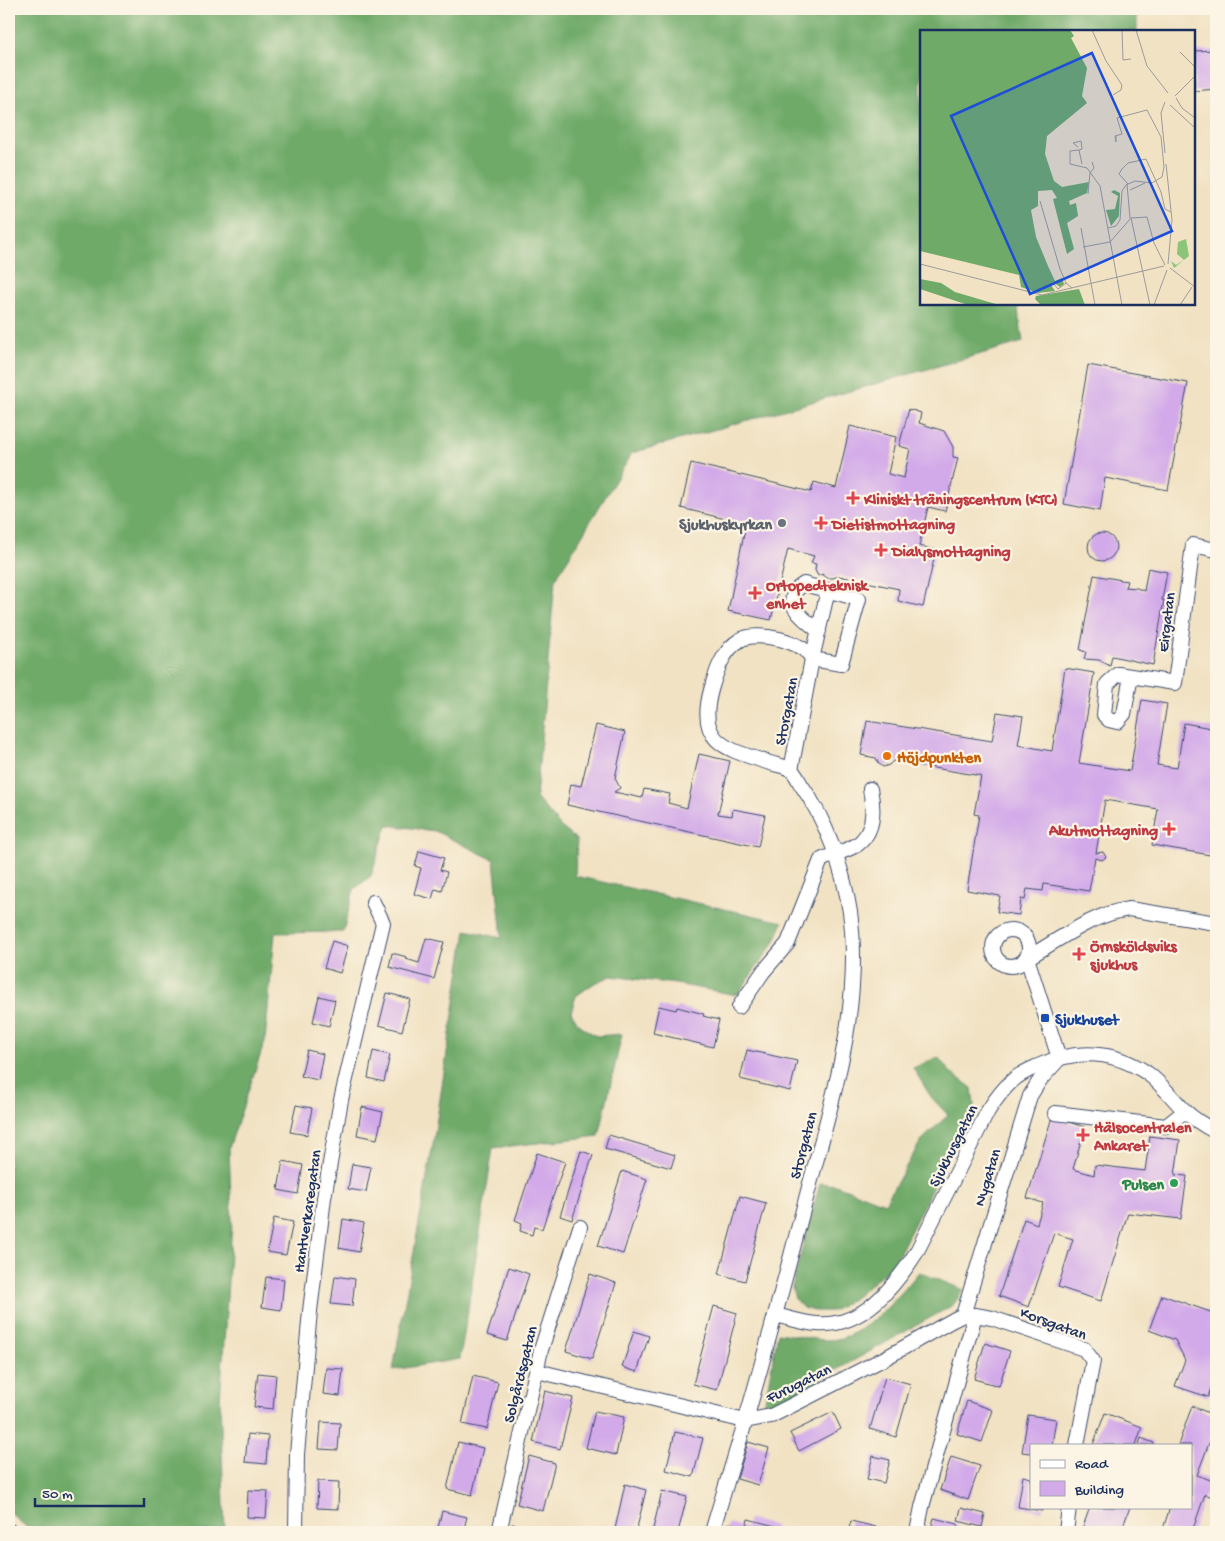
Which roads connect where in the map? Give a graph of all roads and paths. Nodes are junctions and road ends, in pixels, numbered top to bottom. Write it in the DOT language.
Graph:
graph roads {
  1 [pos="1216,550"];
  2 [pos="828,590"];
  3 [pos="819,631"];
  4 [pos="812,659"];
  5 [pos="1131,676"];
  6 [pos="791,770"];
  7 [pos="870,789"];
  8 [pos="834,853"];
  9 [pos="373,902"];
  10 [pos="1216,923"];
  11 [pos="739,1007"];
  12 [pos="1059,1058"];
  13 [pos="1185,1111"];
  14 [pos="1055,1113"];
  15 [pos="1216,1132"];
  16 [pos="580,1227"];
  17 [pos="775,1315"];
  18 [pos="969,1315"];
  19 [pos="537,1371"];
  20 [pos="745,1421"];
  21 [pos="1077,1444"];
  22 [pos="1069,1508"];
  23 [pos="296,1532"];
  24 [pos="499,1532"];
  25 [pos="712,1532"];
  26 [pos="917,1532"];
  27 [pos="1066,1532"];
  1 -- 5 [label="street, Eirgatan"];
  2 -- 3 [label="street, Storgatan"];
  2 -- 3 [label="street, Storgatan"];
  2 -- 4 [label="street, Storgatan"];
  3 -- 4 [label="street, Storgatan"];
  4 -- 6 [label="street, Storgatan"];
  4 -- 6 [label="street, Storgatan"];
  6 -- 8 [label="street, Storgatan"];
  7 -- 8 [label="street"];
  8 -- 11 [label="street"];
  8 -- 17 [label="street, Storgatan"];
  9 -- 23 [label="street, Hantverkaregatan"];
  10 -- 12 [label="street"];
  12 -- 13 [label="street, Sjukhusgatan"];
  12 -- 17 [label="street, Sjukhusgatan"];
  12 -- 18 [label="street, Nygatan"];
  13 -- 14 [label="street"];
  13 -- 15 [label="street, Sjukhusgatan"];
  16 -- 19 [label="street, Solgårdsgatan"];
  17 -- 20 [label="street, Storgatan"];
  18 -- 20 [label="street, Furugatan"];
  18 -- 21 [label="street, Korsgatan"];
  18 -- 26 [label="street, Nygatan"];
  19 -- 20 [label="street, Furugatan"];
  19 -- 24 [label="street, Solgårdsgatan"];
  20 -- 25 [label="street, Storgatan"];
  22 -- 27 [label="street"];
}
